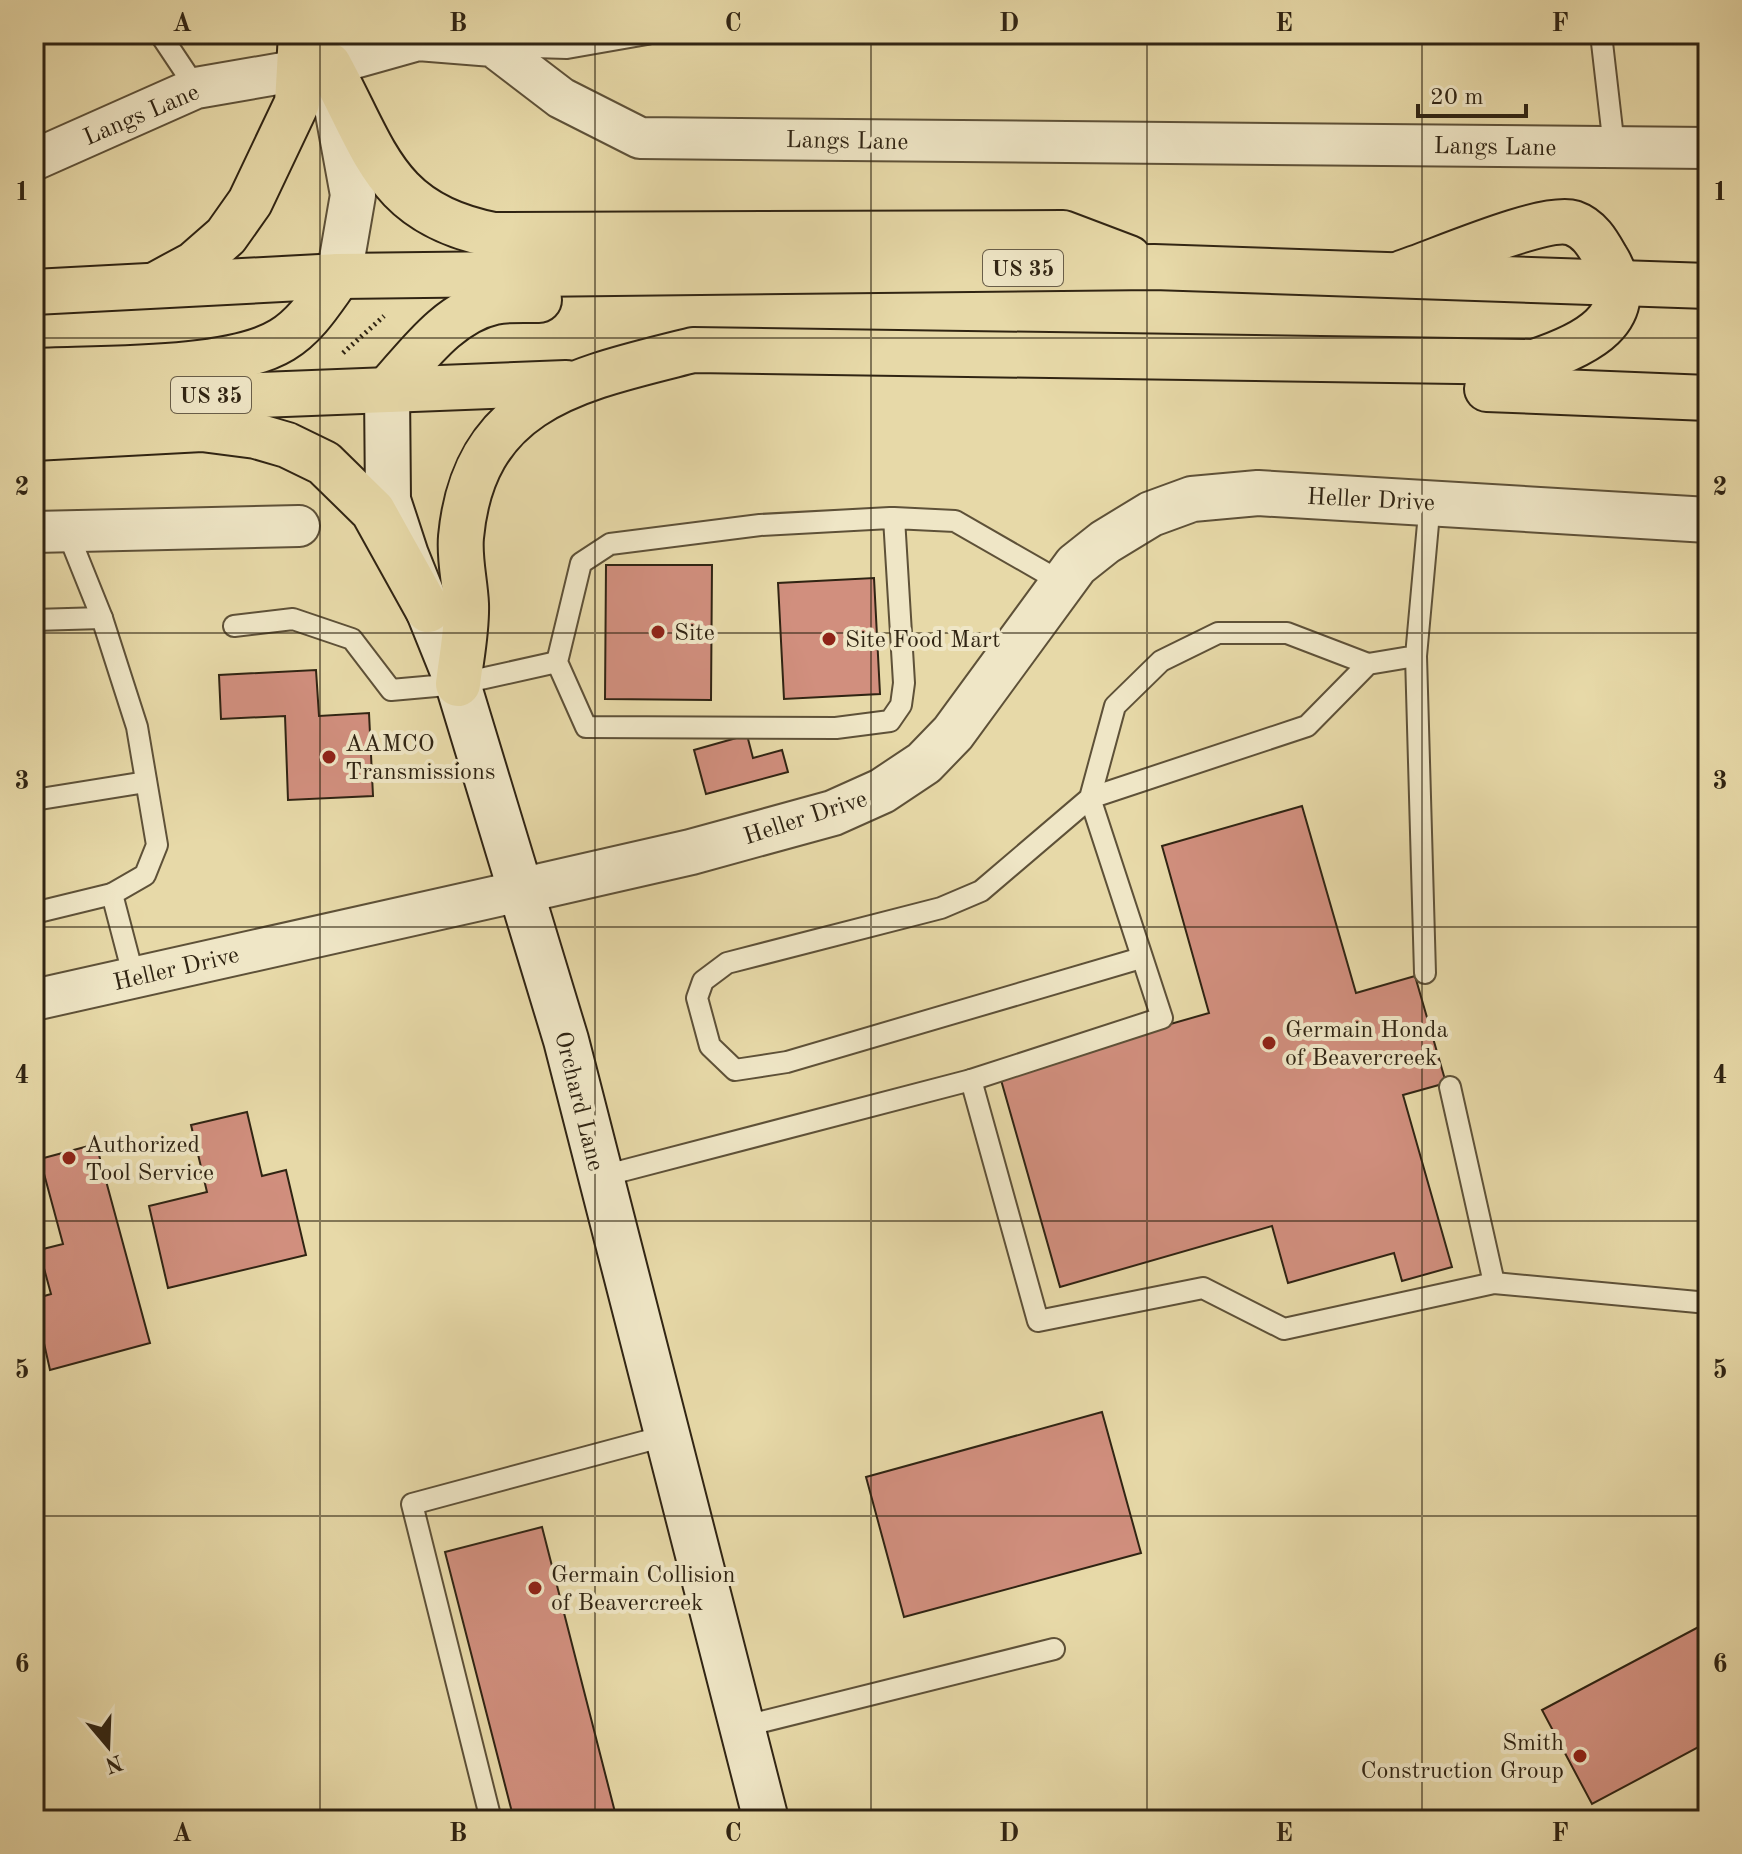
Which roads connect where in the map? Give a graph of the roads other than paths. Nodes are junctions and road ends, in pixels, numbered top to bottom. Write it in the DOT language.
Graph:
graph roads {
  1 [pos="160,34"];
  2 [pos="647,34"];
  3 [pos="1601,34"];
  4 [pos="493,46"];
  5 [pos="313,51"];
  6 [pos="196,88"];
  7 [pos="1614,147"];
  8 [pos="1708,148"];
  9 [pos="34,160"];
  10 [pos="1154,267"];
  11 [pos="1402,273"];
  12 [pos="339,276"];
  13 [pos="1617,282"];
  14 [pos="153,286"];
  15 [pos="1708,286"];
  16 [pos="34,292"];
  17 [pos="34,371"];
  18 [pos="578,382"];
  19 [pos="387,390"];
  20 [pos="1708,398"];
  21 [pos="34,404"];
  22 [pos="34,438"];
  23 [pos="1430,502"];
  24 [pos="894,518"];
  25 [pos="1708,520"];
  26 [pos="299,526"];
  27 [pos="51,531"];
  28 [pos="1063,583"];
  29 [pos="428,610"];
  30 [pos="102,618"];
  31 [pos="34,620"];
  32 [pos="234,626"];
  33 [pos="1416,656"];
  34 [pos="557,662"];
  35 [pos="1368,664"];
  36 [pos="458,684"];
  37 [pos="146,782"];
  38 [pos="1090,798"];
  39 [pos="34,800"];
  40 [pos="520,891"];
  41 [pos="112,894"];
  42 [pos="34,913"];
  43 [pos="1141,958"];
  44 [pos="1425,973"];
  45 [pos="134,978"];
  46 [pos="34,1000"];
  47 [pos="971,1080"];
  48 [pos="1450,1087"];
  49 [pos="599,1177"];
  50 [pos="1494,1283"];
  51 [pos="1708,1303"];
  52 [pos="665,1436"];
  53 [pos="1054,1649"];
  54 [pos="741,1727"];
  55 [pos="491,1820"];
  56 [pos="766,1820"];
  1 -- 6 [label="lane"];
  2 -- 4 [label="lane"];
  3 -- 7 [label="lane"];
  4 -- 5 [label="street, Langs Lane"];
  4 -- 7 [label="street, Langs Lane"];
  5 -- 6 [label="street, Langs Lane"];
  5 -- 10 [label="highway"];
  5 -- 12 [label="street"];
  5 -- 14 [label="highway"];
  6 -- 9 [label="street, Langs Lane"];
  7 -- 8 [label="street, Langs Lane"];
  10 -- 11 [label="highway, US 35"];
  10 -- 12 [label="highway, US 35"];
  10 -- 19 [label="highway"];
  11 -- 13 [label="highway, US 35"];
  11 -- 13 [label="highway"];
  12 -- 14 [label="highway, US 35"];
  12 -- 17 [label="highway"];
  13 -- 15 [label="highway, US 35"];
  13 -- 18 [label="highway"];
  14 -- 16 [label="highway, US 35"];
  18 -- 19 [label="highway, US 35"];
  18 -- 20 [label="highway, US 35"];
  18 -- 36 [label="highway"];
  19 -- 21 [label="highway, US 35"];
  19 -- 29 [label="street, Orchard Lane"];
  22 -- 29 [label="highway"];
  23 -- 25 [label="street, Heller Drive"];
  23 -- 28 [label="street, Heller Drive"];
  23 -- 33 [label="lane"];
  24 -- 28 [label="lane"];
  24 -- 34 [label="lane"];
  24 -- 34 [label="lane"];
  26 -- 27 [label="street"];
  27 -- 30 [label="lane"];
  28 -- 40 [label="street, Heller Drive"];
  29 -- 36 [label="street, Orchard Lane"];
  30 -- 31 [label="lane"];
  30 -- 37 [label="lane"];
  32 -- 36 [label="lane"];
  33 -- 35 [label="lane"];
  33 -- 44 [label="lane"];
  34 -- 36 [label="lane"];
  35 -- 38 [label="lane"];
  35 -- 38 [label="lane"];
  36 -- 40 [label="street, Orchard Lane"];
  37 -- 39 [label="lane"];
  37 -- 41 [label="lane"];
  38 -- 43 [label="lane"];
  38 -- 43 [label="lane"];
  40 -- 45 [label="street, Heller Drive"];
  40 -- 49 [label="street, Orchard Lane"];
  41 -- 42 [label="lane"];
  41 -- 45 [label="lane"];
  43 -- 47 [label="lane"];
  45 -- 46 [label="street, Heller Drive"];
  47 -- 49 [label="lane"];
  47 -- 50 [label="lane"];
  48 -- 50 [label="lane"];
  49 -- 52 [label="street, Orchard Lane"];
  50 -- 51 [label="lane"];
  52 -- 54 [label="street, Orchard Lane"];
  52 -- 55 [label="lane"];
  53 -- 54 [label="lane"];
  54 -- 56 [label="street, Orchard Lane"];
}
